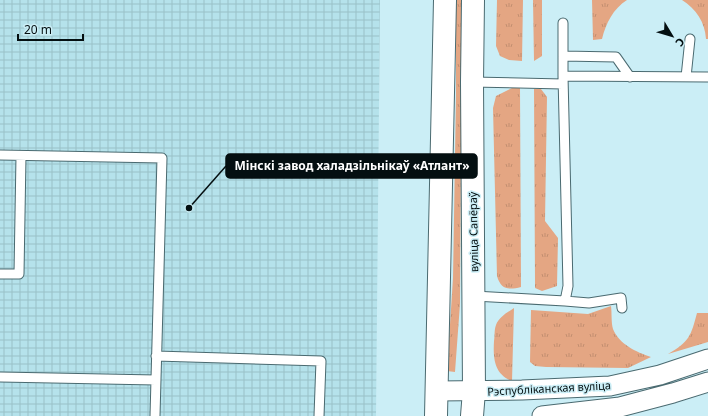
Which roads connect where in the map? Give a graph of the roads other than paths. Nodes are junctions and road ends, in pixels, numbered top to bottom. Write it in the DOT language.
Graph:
graph roads {
  1 [pos="445,0"];
  2 [pos="473,0"];
  3 [pos="563,23"];
  4 [pos="690,39"];
  5 [pos="563,56"];
  6 [pos="630,77"];
  7 [pos="686,77"];
  8 [pos="708,77"];
  9 [pos="563,80"];
  10 [pos="472,82"];
  11 [pos="0,155"];
  12 [pos="21,156"];
  13 [pos="0,274"];
  14 [pos="474,296"];
  15 [pos="565,301"];
  16 [pos="622,308"];
  17 [pos="156,356"];
  18 [pos="708,360"];
  19 [pos="0,377"];
  20 [pos="156,380"];
  21 [pos="708,382"];
  22 [pos="619,384"];
  23 [pos="437,391"];
  24 [pos="474,391"];
  25 [pos="620,411"];
  26 [pos="155,416"];
  27 [pos="319,416"];
  28 [pos="436,416"];
  29 [pos="472,416"];
  30 [pos="542,416"];
  1 -- 23 [label="main road"];
  2 -- 10 [label="main road, вуліца Сапёраў"];
  3 -- 5 [label="lane"];
  4 -- 7 [label="lane"];
  5 -- 6 [label="lane"];
  5 -- 9 [label="lane"];
  6 -- 7 [label="lane"];
  6 -- 9 [label="lane"];
  7 -- 8 [label="lane"];
  9 -- 10 [label="lane"];
  9 -- 15 [label="lane"];
  10 -- 14 [label="main road, вуліца Сапёраў"];
  11 -- 12 [label="lane"];
  12 -- 13 [label="lane"];
  12 -- 17 [label="lane"];
  14 -- 15 [label="lane"];
  14 -- 24 [label="main road, вуліца Сапёраў"];
  15 -- 16 [label="lane"];
  17 -- 20 [label="lane"];
  17 -- 27 [label="lane"];
  18 -- 22 [label="street, Рэспубліканская вуліца"];
  19 -- 20 [label="lane"];
  20 -- 26 [label="lane"];
  21 -- 25 [label="street, Рэспубліканская вуліца"];
  22 -- 24 [label="street, Рэспубліканская вуліца"];
  22 -- 25 [label="street"];
  23 -- 24 [label="street, Рэспубліканская вуліца"];
  23 -- 28 [label="main road"];
  24 -- 29 [label="main road, вуліца Сапёраў"];
  25 -- 30 [label="street, Рэспубліканская вуліца"];
}
